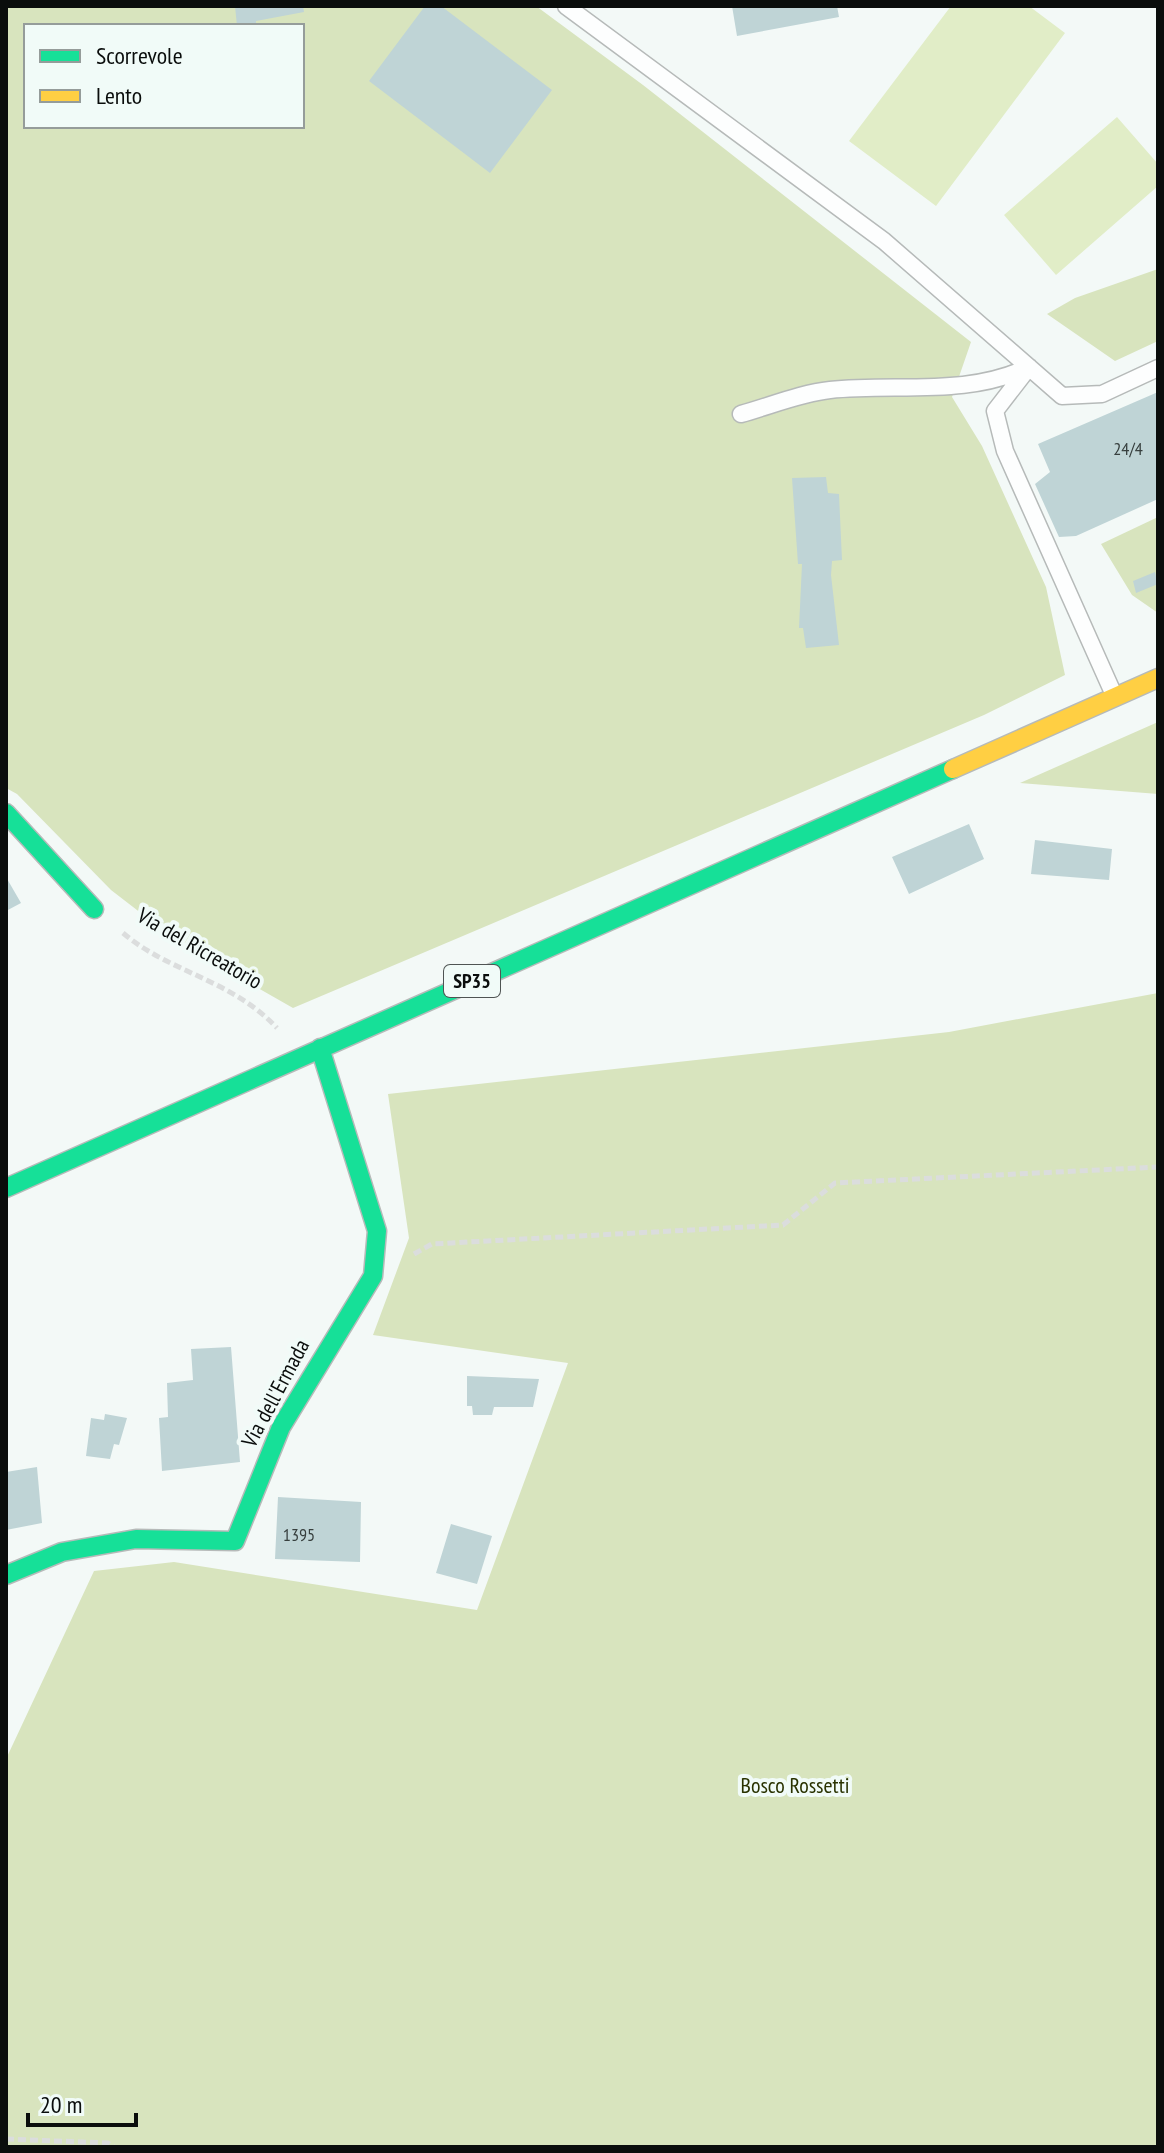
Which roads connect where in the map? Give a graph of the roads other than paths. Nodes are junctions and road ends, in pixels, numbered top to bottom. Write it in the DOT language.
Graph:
graph roads {
  1 [pos="566,6"];
  2 [pos="1029,367"];
  3 [pos="1158,368"];
  4 [pos="741,414"];
  5 [pos="1158,678"];
  6 [pos="1115,697"];
  7 [pos="6,813"];
  8 [pos="94,909"];
  9 [pos="311,1052"];
  10 [pos="6,1188"];
  11 [pos="6,1575"];
  1 -- 2 [label="lane"];
  2 -- 3 [label="lane"];
  2 -- 4 [label="lane"];
  2 -- 6 [label="lane"];
  5 -- 6 [label="main road, SP35"];
  6 -- 9 [label="main road, SP35"];
  7 -- 8 [label="main road"];
  9 -- 10 [label="main road, SP35"];
  9 -- 11 [label="main road, Via dell'Ermada"];
}
